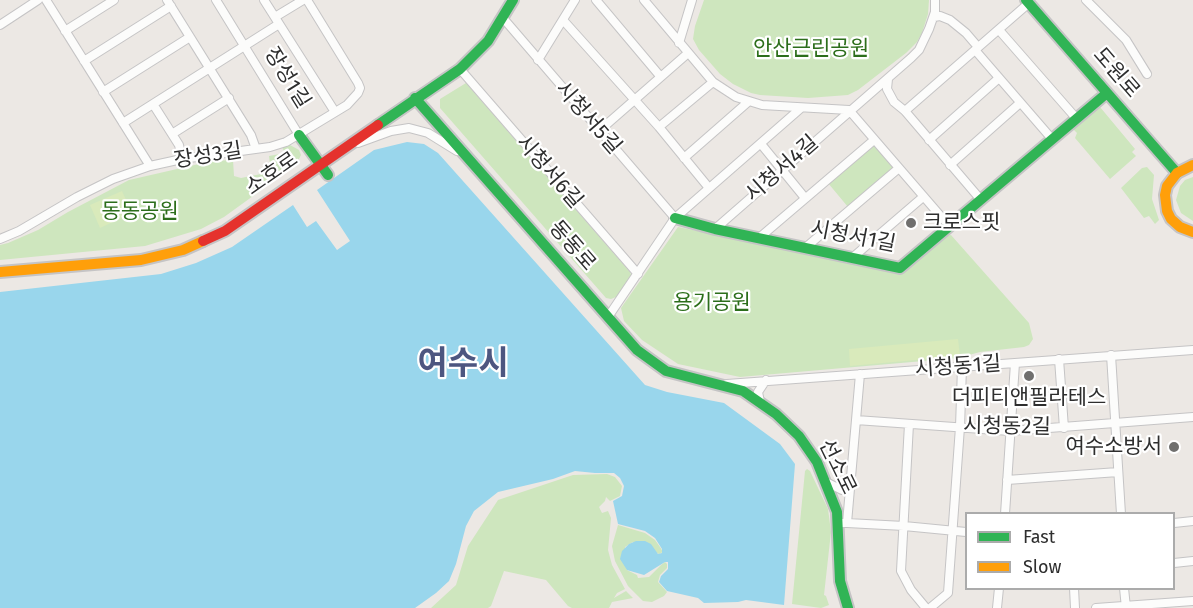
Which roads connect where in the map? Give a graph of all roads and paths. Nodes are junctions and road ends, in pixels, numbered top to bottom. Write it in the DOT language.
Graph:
graph roads {
  1 [pos="38,0"];
  2 [pos="46,0"];
  3 [pos="114,0"];
  4 [pos="216,0"];
  5 [pos="264,0"];
  6 [pos="305,0"];
  7 [pos="513,0"];
  8 [pos="574,0"];
  9 [pos="596,0"];
  10 [pos="644,0"];
  11 [pos="692,0"];
  12 [pos="935,0"];
  13 [pos="1086,0"];
  14 [pos="1028,2"];
  15 [pos="169,3"];
  16 [pos="934,17"];
  17 [pos="503,18"];
  18 [pos="277,20"];
  19 [pos="563,20"];
  20 [pos="0,25"];
  21 [pos="999,30"];
  22 [pos="65,31"];
  23 [pos="190,37"];
  24 [pos="679,43"];
  25 [pos="244,46"];
  26 [pos="977,49"];
  27 [pos="687,54"];
  28 [pos="538,60"];
  29 [pos="84,61"];
  30 [pos="210,68"];
  31 [pos="459,69"];
  32 [pos="1147,74"];
  33 [pos="660,76"];
  34 [pos="999,78"];
  35 [pos="888,79"];
  36 [pos="713,82"];
  37 [pos="103,92"];
  38 [pos="1107,93"];
  39 [pos="228,98"];
  40 [pos="415,98"];
  41 [pos="634,99"];
  42 [pos="748,102"];
  43 [pos="1020,103"];
  44 [pos="153,104"];
  45 [pos="801,108"];
  46 [pos="849,110"];
  47 [pos="905,111"];
  48 [pos="335,112"];
  49 [pos="1076,118"];
  50 [pos="123,123"];
  51 [pos="660,128"];
  52 [pos="599,131"];
  53 [pos="172,134"];
  54 [pos="299,135"];
  55 [pos="1052,139"];
  56 [pos="874,140"];
  57 [pos="929,140"];
  58 [pos="761,144"];
  59 [pos="256,149"];
  60 [pos="342,149"];
  61 [pos="684,158"];
  62 [pos="182,159"];
  63 [pos="469,159"];
  64 [pos="319,165"];
  65 [pos="950,165"];
  66 [pos="1193,165"];
  67 [pos="150,166"];
  68 [pos="899,168"];
  69 [pos="782,170"];
  70 [pos="1177,173"];
  71 [pos="328,175"];
  72 [pos="709,188"];
  73 [pos="923,196"];
  74 [pos="805,198"];
  75 [pos="981,200"];
  76 [pos="675,218"];
  77 [pos="950,227"];
  78 [pos="715,228"];
  79 [pos="1193,232"];
  80 [pos="759,238"];
  81 [pos="0,239"];
  82 [pos="806,248"];
  83 [pos="852,258"];
  84 [pos="0,272"];
  85 [pos="638,274"];
  86 [pos="609,317"];
  87 [pos="1193,350"];
  88 [pos="1111,355"];
  89 [pos="1059,359"];
  90 [pos="1015,363"];
  91 [pos="962,367"];
  92 [pos="860,374"];
  93 [pos="766,380"];
  94 [pos="722,385"];
  95 [pos="760,402"];
  96 [pos="1193,417"];
  97 [pos="856,420"];
  98 [pos="909,423"];
  99 [pos="1115,424"];
  100 [pos="960,427"];
  101 [pos="1064,428"];
  102 [pos="1010,431"];
  103 [pos="1118,472"];
  104 [pos="1007,480"];
  105 [pos="826,482"];
  106 [pos="851,486"];
  107 [pos="1005,512"];
  108 [pos="1120,512"];
  109 [pos="1193,521"];
  110 [pos="843,523"];
  111 [pos="1175,523"];
  112 [pos="904,526"];
  113 [pos="954,531"];
  114 [pos="965,532"];
  115 [pos="1193,561"];
  116 [pos="1175,563"];
  117 [pos="999,590"];
  118 [pos="1074,590"];
  119 [pos="1124,590"];
  120 [pos="1193,601"];
  121 [pos="1175,605"];
  122 [pos="1125,607"];
  123 [pos="848,608"];
  124 [pos="928,608"];
  125 [pos="997,608"];
  126 [pos="1075,608"];
  127 [pos="1096,608"];
  1 -- 20 [label="street"];
  2 -- 22 [label="street, 장성3길"];
  3 -- 22 [label="street"];
  4 -- 25 [label="street, 장성1길"];
  5 -- 18 [label="street"];
  6 -- 18 [label="street"];
  6 -- 48 [label="street, 장성3길"];
  7 -- 17 [label="street, 소호로"];
  8 -- 19 [label="street"];
  9 -- 33 [label="street"];
  10 -- 24 [label="street, 시청서4길"];
  11 -- 24 [label="street"];
  12 -- 16 [label="street"];
  13 -- 32 [label="street, 도원로"];
  14 -- 21 [label="street"];
  14 -- 38 [label="street, 도원로"];
  15 -- 23 [label="street"];
  15 -- 29 [label="street"];
  16 -- 26 [label="street"];
  16 -- 35 [label="street"];
  17 -- 28 [label="street, 시청서5길"];
  17 -- 31 [label="street, 소호로"];
  18 -- 25 [label="street"];
  18 -- 48 [label="street"];
  19 -- 28 [label="street"];
  19 -- 41 [label="street, 시청서4길"];
  21 -- 26 [label="street"];
  21 -- 49 [label="street"];
  22 -- 29 [label="street, 장성3길"];
  23 -- 30 [label="street"];
  23 -- 37 [label="street"];
  24 -- 27 [label="street, 시청서4길"];
  25 -- 30 [label="street"];
  25 -- 54 [label="street, 장성1길"];
  26 -- 34 [label="street"];
  26 -- 47 [label="street"];
  27 -- 33 [label="street"];
  27 -- 36 [label="street, 시청서4길"];
  28 -- 52 [label="street, 시청서5길"];
  29 -- 37 [label="street, 장성3길"];
  30 -- 39 [label="street"];
  30 -- 44 [label="street"];
  31 -- 40 [label="street, 소호로"];
  31 -- 85 [label="street, 시청서6길"];
  33 -- 41 [label="street"];
  34 -- 43 [label="street"];
  34 -- 57 [label="street"];
  35 -- 46 [label="street"];
  35 -- 47 [label="street"];
  36 -- 42 [label="street, 시청서4길"];
  36 -- 51 [label="street"];
  37 -- 50 [label="street, 장성3길"];
  38 -- 49 [label="street, 시청서1길"];
  38 -- 70 [label="street, 도원로"];
  39 -- 53 [label="street"];
  39 -- 59 [label="street"];
  40 -- 60 [label="street, 소호로"];
  40 -- 63 [label="street, 동동로"];
  41 -- 51 [label="street, 시청서4길"];
  41 -- 52 [label="street"];
  42 -- 45 [label="street, 시청서4길"];
  42 -- 61 [label="street"];
  43 -- 55 [label="street"];
  43 -- 65 [label="street"];
  44 -- 50 [label="street"];
  44 -- 53 [label="street"];
  45 -- 46 [label="street, 시청서4길"];
  45 -- 58 [label="street, 시청서4길"];
  46 -- 56 [label="street"];
  46 -- 69 [label="street, 시청서4길"];
  47 -- 57 [label="street"];
  48 -- 54 [label="street, 장성3길"];
  49 -- 55 [label="street, 시청서1길"];
  50 -- 67 [label="street, 장성3길"];
  51 -- 61 [label="street, 시청서4길"];
  52 -- 76 [label="street, 시청서5길"];
  53 -- 62 [label="street"];
  54 -- 59 [label="street, 장성3길"];
  54 -- 64 [label="street, 장성1길"];
  55 -- 75 [label="street, 시청서1길"];
  56 -- 68 [label="street"];
  56 -- 74 [label="street, 시청서4길"];
  57 -- 65 [label="street"];
  58 -- 69 [label="street"];
  58 -- 72 [label="street, 시청서4길"];
  59 -- 62 [label="street, 장성3길"];
  60 -- 63 [label="street"];
  60 -- 64 [label="street, 소호로"];
  61 -- 72 [label="street, 시청서4길"];
  62 -- 67 [label="street, 장성3길"];
  63 -- 86 [label="street, 동동로"];
  64 -- 71 [label="street, 장성1길"];
  64 -- 84 [label="street, 소호로"];
  65 -- 75 [label="street"];
  66 -- 70 [label="street"];
  67 -- 81 [label="street, 장성3길"];
  68 -- 73 [label="street"];
  68 -- 82 [label="street"];
  69 -- 74 [label="street"];
  69 -- 78 [label="street, 시청서4길"];
  70 -- 79 [label="street"];
  72 -- 76 [label="street, 시청서4길"];
  73 -- 77 [label="street"];
  73 -- 83 [label="street"];
  74 -- 80 [label="street, 시청서4길"];
  75 -- 77 [label="street, 시청서1길"];
  76 -- 78 [label="street, 시청서1길"];
  76 -- 85 [label="street, 시청서4길"];
  77 -- 83 [label="street, 시청서1길"];
  78 -- 80 [label="street, 시청서1길"];
  80 -- 82 [label="street, 시청서1길"];
  82 -- 83 [label="street, 시청서1길"];
  85 -- 86 [label="street, 시청서4길"];
  86 -- 94 [label="street, 동동로"];
  87 -- 88 [label="street, 시청동1길"];
  88 -- 89 [label="street, 시청동1길"];
  88 -- 99 [label="street"];
  89 -- 90 [label="street, 시청동1길"];
  89 -- 101 [label="street"];
  90 -- 91 [label="street, 시청동1길"];
  90 -- 102 [label="street"];
  91 -- 92 [label="street, 시청동1길"];
  91 -- 100 [label="street"];
  92 -- 93 [label="street, 시청동1길"];
  92 -- 97 [label="street"];
  93 -- 94 [label="street, 시청동1길"];
  93 -- 95 [label="street"];
  94 -- 95 [label="street, 선소로"];
  95 -- 105 [label="street, 선소로"];
  96 -- 99 [label="street, 시청동2길"];
  97 -- 98 [label="street, 시청동2길"];
  97 -- 106 [label="street"];
  98 -- 100 [label="street, 시청동2길"];
  98 -- 112 [label="street"];
  99 -- 101 [label="street, 시청동2길"];
  99 -- 103 [label="street"];
  100 -- 102 [label="street, 시청동2길"];
  100 -- 113 [label="street"];
  101 -- 102 [label="street, 시청동2길"];
  102 -- 104 [label="street"];
  103 -- 104 [label="street"];
  103 -- 108 [label="street"];
  104 -- 107 [label="street"];
  105 -- 106 [label="street"];
  105 -- 110 [label="street, 선소로"];
  106 -- 110 [label="street"];
  109 -- 111 [label="street"];
  110 -- 112 [label="street"];
  110 -- 123 [label="street, 선소로"];
  112 -- 113 [label="street"];
  112 -- 124 [label="street"];
  113 -- 114 [label="street"];
  113 -- 124 [label="street"];
  115 -- 116 [label="street"];
  117 -- 125 [label="street"];
  118 -- 126 [label="street"];
  119 -- 122 [label="street"];
  120 -- 121 [label="street"];
  121 -- 122 [label="street"];
  122 -- 127 [label="street"];
}
